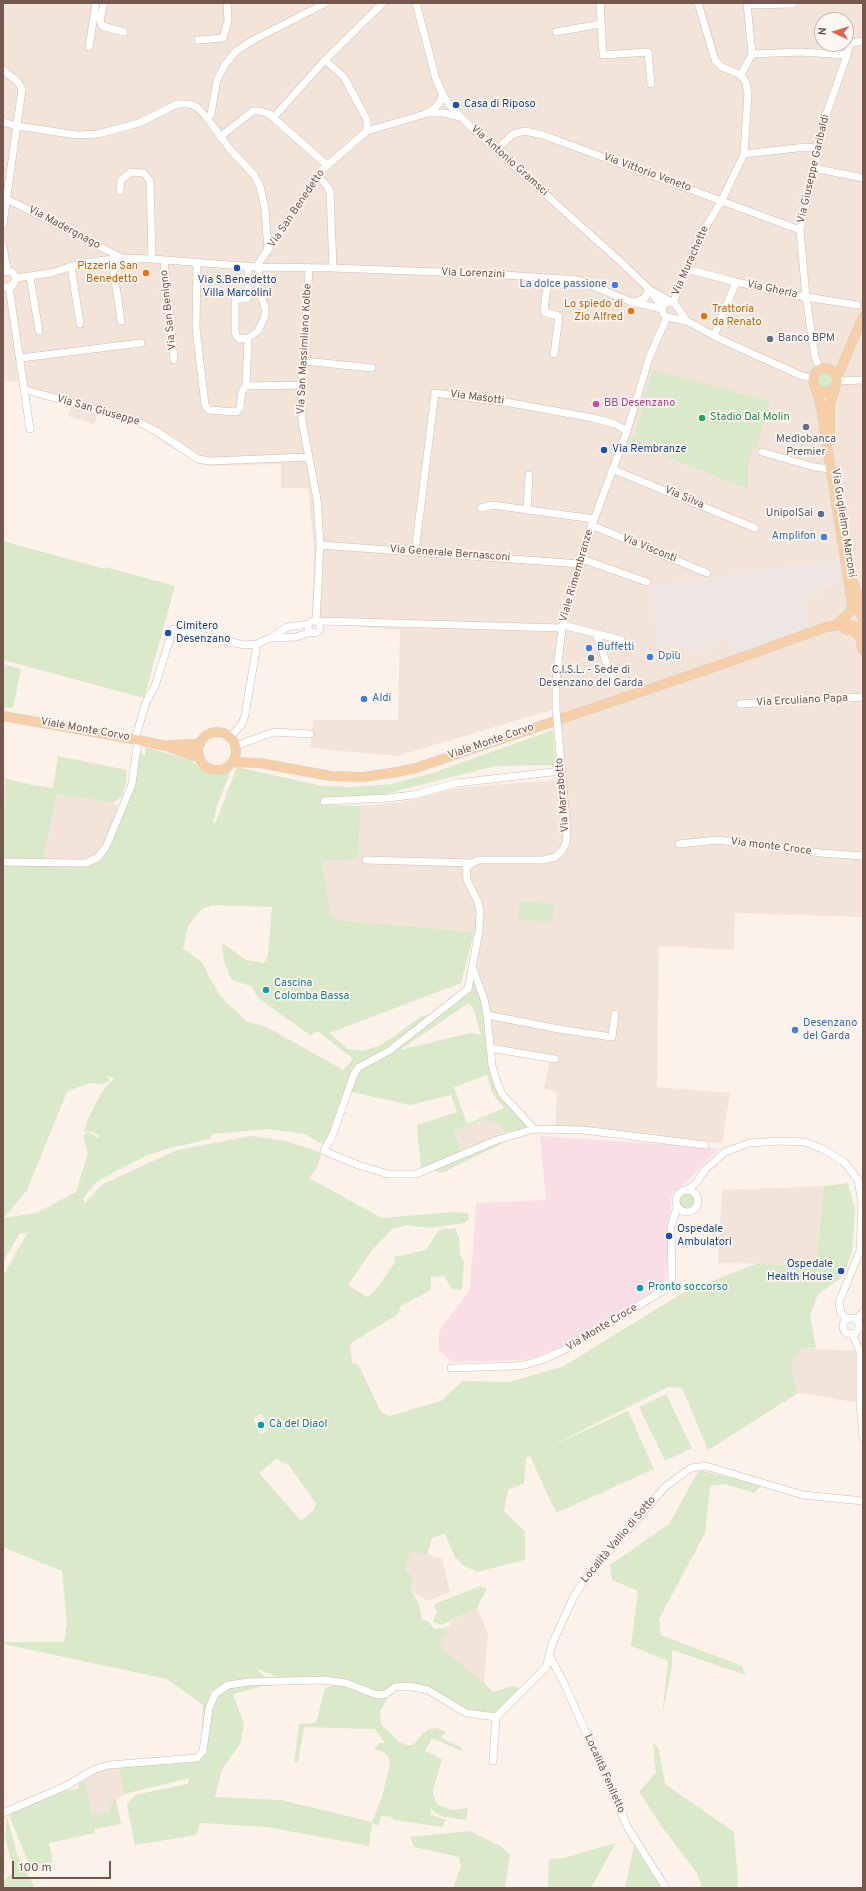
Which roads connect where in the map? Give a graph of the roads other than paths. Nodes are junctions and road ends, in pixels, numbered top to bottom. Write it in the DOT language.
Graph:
graph roads {
  1 [pos="96,3"];
  2 [pos="104,3"];
  3 [pos="226,3"];
  4 [pos="326,3"];
  5 [pos="383,3"];
  6 [pos="416,3"];
  7 [pos="600,3"];
  8 [pos="698,3"];
  9 [pos="747,4"];
  10 [pos="793,4"];
  11 [pos="601,24"];
  12 [pos="124,32"];
  13 [pos="556,32"];
  14 [pos="198,40"];
  15 [pos="89,47"];
  16 [pos="848,52"];
  17 [pos="752,54"];
  18 [pos="847,55"];
  19 [pos="325,60"];
  20 [pos="3,70"];
  21 [pos="741,75"];
  22 [pos="651,84"];
  23 [pos="443,95"];
  24 [pos="425,114"];
  25 [pos="460,117"];
  26 [pos="207,118"];
  27 [pos="273,118"];
  28 [pos="3,122"];
  29 [pos="17,126"];
  30 [pos="367,131"];
  31 [pos="220,137"];
  32 [pos="817,148"];
  33 [pos="497,149"];
  34 [pos="744,154"];
  35 [pos="327,165"];
  36 [pos="813,168"];
  37 [pos="317,177"];
  38 [pos="863,178"];
  39 [pos="120,191"];
  40 [pos="5,198"];
  41 [pos="722,200"];
  42 [pos="3,224"];
  43 [pos="800,230"];
  44 [pos="3,246"];
  45 [pos="268,251"];
  46 [pos="122,258"];
  47 [pos="112,259"];
  48 [pos="152,259"];
  49 [pos="164,260"];
  50 [pos="197,262"];
  51 [pos="71,266"];
  52 [pos="257,267"];
  53 [pos="310,268"];
  54 [pos="333,268"];
  55 [pos="688,269"];
  56 [pos="5,271"];
  57 [pos="30,277"];
  58 [pos="16,278"];
  59 [pos="546,278"];
  60 [pos="736,282"];
  61 [pos="6,287"];
  62 [pos="649,289"];
  63 [pos="806,297"];
  64 [pos="248,298"];
  65 [pos="263,300"];
  66 [pos="632,302"];
  67 [pos="674,304"];
  68 [pos="857,305"];
  69 [pos="662,308"];
  70 [pos="669,317"];
  71 [pos="863,317"];
  72 [pos="121,321"];
  73 [pos="687,321"];
  74 [pos="80,324"];
  75 [pos="38,331"];
  76 [pos="714,336"];
  77 [pos="248,338"];
  78 [pos="141,343"];
  79 [pos="554,354"];
  80 [pos="845,356"];
  81 [pos="21,358"];
  82 [pos="174,360"];
  83 [pos="304,361"];
  84 [pos="372,368"];
  85 [pos="823,368"];
  86 [pos="863,380"];
  87 [pos="814,382"];
  88 [pos="836,382"];
  89 [pos="246,386"];
  90 [pos="303,386"];
  91 [pos="26,390"];
  92 [pos="30,429"];
  93 [pos="627,431"];
  94 [pos="762,452"];
  95 [pos="308,457"];
  96 [pos="612,469"];
  97 [pos="830,470"];
  98 [pos="529,475"];
  99 [pos="481,508"];
  100 [pos="528,510"];
  101 [pos="592,522"];
  102 [pos="755,528"];
  103 [pos="320,545"];
  104 [pos="415,552"];
  105 [pos="581,561"];
  106 [pos="707,573"];
  107 [pos="647,582"];
  108 [pos="849,588"];
  109 [pos="863,608"];
  110 [pos="863,619"];
  111 [pos="317,622"];
  112 [pos="309,624"];
  113 [pos="836,625"];
  114 [pos="563,626"];
  115 [pos="863,628"];
  116 [pos="311,632"];
  117 [pos="815,632"];
  118 [pos="596,633"];
  119 [pos="862,637"];
  120 [pos="270,638"];
  121 [pos="621,640"];
  122 [pos="257,644"];
  123 [pos="863,650"];
  124 [pos="613,682"];
  125 [pos="863,697"];
  126 [pos="740,704"];
  127 [pos="3,716"];
  128 [pos="310,734"];
  129 [pos="230,737"];
  130 [pos="137,739"];
  131 [pos="200,744"];
  132 [pos="166,746"];
  133 [pos="234,754"];
  134 [pos="200,758"];
  135 [pos="561,771"];
  136 [pos="324,801"];
  137 [pos="679,844"];
  138 [pos="863,856"];
  139 [pos="366,860"];
  140 [pos="3,862"];
  141 [pos="472,863"];
  142 [pos="473,969"];
  143 [pos="615,1014"];
  144 [pos="487,1015"];
  145 [pos="490,1048"];
  146 [pos="555,1059"];
  147 [pos="534,1129"];
  148 [pos="706,1145"];
  149 [pos="690,1192"];
  150 [pos="677,1207"];
  151 [pos="683,1212"];
  152 [pos="673,1217"];
  153 [pos="863,1312"];
  154 [pos="847,1320"];
  155 [pos="856,1320"];
  156 [pos="852,1334"];
  157 [pos="451,1368"];
  158 [pos="863,1437"];
  159 [pos="863,1501"];
  160 [pos="550,1657"];
  161 [pos="496,1717"];
  162 [pos="493,1761"];
  163 [pos="3,1813"];
  164 [pos="666,1888"];
  1 -- 15 [label="street"];
  2 -- 12 [label="street"];
  3 -- 14 [label="street"];
  4 -- 26 [label="street"];
  5 -- 19 [label="street"];
  6 -- 23 [label="street, Via Antonio Gramsci"];
  7 -- 11 [label="street"];
  8 -- 21 [label="street"];
  9 -- 10 [label="street"];
  9 -- 17 [label="street"];
  11 -- 13 [label="street"];
  11 -- 22 [label="street"];
  16 -- 18 [label="street, Via Giuseppe Garibaldi"];
  17 -- 18 [label="street"];
  17 -- 21 [label="street"];
  18 -- 32 [label="street, Via Giuseppe Garibaldi"];
  19 -- 27 [label="street"];
  19 -- 30 [label="street"];
  20 -- 29 [label="street"];
  21 -- 34 [label="street"];
  23 -- 24 [label="street"];
  23 -- 25 [label="street, Via Antonio Gramsci"];
  24 -- 25 [label="street"];
  24 -- 30 [label="street, Via San Benedetto"];
  25 -- 33 [label="street, Via Antonio Gramsci"];
  26 -- 29 [label="street"];
  26 -- 31 [label="street"];
  27 -- 31 [label="street"];
  27 -- 35 [label="street"];
  28 -- 29 [label="street"];
  29 -- 40 [label="street"];
  30 -- 35 [label="street, Via San Benedetto"];
  31 -- 45 [label="street"];
  32 -- 34 [label="street"];
  32 -- 36 [label="street, Via Giuseppe Garibaldi"];
  33 -- 41 [label="street, Via Vittorio Veneto"];
  33 -- 62 [label="street, Via Antonio Gramsci"];
  34 -- 41 [label="street, Via Murachette"];
  35 -- 37 [label="street, Via San Benedetto"];
  36 -- 38 [label="street"];
  36 -- 43 [label="street, Via Giuseppe Garibaldi"];
  37 -- 45 [label="street, Via San Benedetto"];
  37 -- 54 [label="street"];
  39 -- 48 [label="street"];
  40 -- 42 [label="street"];
  40 -- 46 [label="street, Via Madergnago"];
  41 -- 43 [label="street, Via Vittorio Veneto"];
  41 -- 55 [label="street, Via Murachette"];
  43 -- 63 [label="street, Via Giuseppe Garibaldi"];
  44 -- 56 [label="street"];
  45 -- 52 [label="street, Via San Benedetto"];
  46 -- 47 [label="street"];
  46 -- 48 [label="street"];
  47 -- 51 [label="street"];
  47 -- 72 [label="street"];
  48 -- 49 [label="street"];
  49 -- 50 [label="street"];
  49 -- 82 [label="street, Via San Benigno"];
  50 -- 52 [label="street"];
  50 -- 89 [label="street"];
  51 -- 57 [label="street"];
  51 -- 74 [label="street"];
  52 -- 53 [label="street, Via Lorenzini"];
  52 -- 64 [label="street"];
  52 -- 65 [label="street"];
  53 -- 54 [label="street, Via Lorenzini"];
  53 -- 83 [label="street, Via San Massimliano Kolbe"];
  54 -- 59 [label="street, Via Lorenzini"];
  55 -- 60 [label="street, Via Gherla"];
  55 -- 67 [label="street, Via Murachette"];
  56 -- 58 [label="street"];
  57 -- 58 [label="street"];
  57 -- 75 [label="street"];
  58 -- 61 [label="street"];
  59 -- 66 [label="street, Via Lorenzini"];
  59 -- 79 [label="street"];
  60 -- 63 [label="street, Via Gherla"];
  60 -- 76 [label="street"];
  61 -- 81 [label="street"];
  62 -- 66 [label="street"];
  62 -- 67 [label="street, Via Antonio Gramsci"];
  62 -- 69 [label="street, Via Antonio Gramsci"];
  63 -- 68 [label="street, Via Gherla"];
  63 -- 85 [label="street, Via Giuseppe Garibaldi"];
  64 -- 65 [label="street"];
  64 -- 77 [label="street"];
  65 -- 77 [label="street"];
  66 -- 69 [label="street, Via Lorenzini"];
  67 -- 69 [label="street"];
  67 -- 70 [label="street"];
  67 -- 73 [label="street, Via Antonio Gramsci"];
  69 -- 70 [label="street, Via Antonio Gramsci"];
  70 -- 73 [label="street, Via Antonio Gramsci"];
  70 -- 93 [label="street, Viale Rimembranze"];
  71 -- 80 [label="main road, Via Guglielmo Marconi"];
  73 -- 76 [label="street, Via Antonio Gramsci"];
  76 -- 87 [label="street, Via Antonio Gramsci"];
  77 -- 89 [label="street"];
  78 -- 81 [label="street"];
  80 -- 85 [label="main road"];
  80 -- 88 [label="main road, Via Guglielmo Marconi"];
  81 -- 91 [label="street"];
  83 -- 84 [label="street"];
  83 -- 90 [label="street, Via San Massimliano Kolbe"];
  85 -- 87 [label="main road"];
  85 -- 88 [label="main road"];
  86 -- 88 [label="street"];
  87 -- 88 [label="main road"];
  87 -- 97 [label="main road, Via Guglielmo Marconi"];
  88 -- 109 [label="main road, Via Guglielmo Marconi"];
  89 -- 90 [label="street"];
  90 -- 95 [label="street, Via San Massimliano Kolbe"];
  91 -- 92 [label="street"];
  91 -- 95 [label="street, Via San Giuseppe"];
  93 -- 96 [label="street, Viale Rimembranze"];
  93 -- 104 [label="street, Via Masotti"];
  94 -- 97 [label="street"];
  95 -- 103 [label="street, Via San Massimliano Kolbe"];
  96 -- 101 [label="street, Viale Rimembranze"];
  96 -- 102 [label="street, Via Silva"];
  97 -- 108 [label="main road, Via Guglielmo Marconi"];
  98 -- 100 [label="street"];
  99 -- 100 [label="street, Via Visconti"];
  100 -- 101 [label="street, Via Visconti"];
  101 -- 105 [label="street, Viale Rimembranze"];
  101 -- 106 [label="street, Via Visconti"];
  103 -- 104 [label="street, Via Generale Bernasconi"];
  103 -- 111 [label="street, Via San Massimliano Kolbe"];
  104 -- 105 [label="street, Via Generale Bernasconi"];
  105 -- 107 [label="street, Via Generale Bernasconi"];
  105 -- 114 [label="street, Viale Rimembranze"];
  108 -- 110 [label="main road, Via Guglielmo Marconi"];
  108 -- 113 [label="main road, Via Guglielmo Marconi"];
  111 -- 112 [label="street"];
  111 -- 114 [label="street, Viale Rimembranze"];
  111 -- 116 [label="street"];
  112 -- 116 [label="street"];
  112 -- 120 [label="street"];
  113 -- 115 [label="main road"];
  113 -- 117 [label="main road"];
  114 -- 118 [label="street"];
  114 -- 135 [label="street, Via Marzabotto, bridge"];
  116 -- 120 [label="street"];
  117 -- 119 [label="main road"];
  117 -- 133 [label="main road, Viale Monte Corvo"];
  118 -- 121 [label="street"];
  118 -- 124 [label="street"];
  119 -- 123 [label="main road"];
  120 -- 122 [label="street"];
  122 -- 129 [label="street"];
  122 -- 130 [label="street"];
  125 -- 126 [label="street, Via Erculiano Papa"];
  127 -- 130 [label="main road, Viale Monte Corvo"];
  128 -- 133 [label="street"];
  129 -- 131 [label="main road"];
  129 -- 133 [label="main road"];
  130 -- 132 [label="main road, Viale Monte Corvo"];
  130 -- 140 [label="street"];
  131 -- 132 [label="main road, Viale Monte Corvo"];
  131 -- 134 [label="main road"];
  132 -- 134 [label="main road, Viale Monte Corvo"];
  133 -- 134 [label="main road"];
  135 -- 136 [label="street"];
  135 -- 141 [label="street, Via Marzabotto"];
  137 -- 138 [label="street, Via monte Croce"];
  139 -- 141 [label="street"];
  141 -- 142 [label="street"];
  142 -- 144 [label="street"];
  142 -- 147 [label="street"];
  143 -- 144 [label="street"];
  144 -- 145 [label="street"];
  145 -- 146 [label="street"];
  145 -- 147 [label="street"];
  147 -- 148 [label="street"];
  149 -- 150 [label="street"];
  149 -- 151 [label="street"];
  149 -- 154 [label="street"];
  150 -- 151 [label="street"];
  150 -- 152 [label="street, Via Monte Croce"];
  151 -- 152 [label="street"];
  152 -- 157 [label="street, Via Monte Croce"];
  153 -- 155 [label="street"];
  154 -- 155 [label="street"];
  154 -- 156 [label="street"];
  155 -- 156 [label="street"];
  156 -- 158 [label="street"];
  159 -- 160 [label="street, Località Vallio di Sotto"];
  160 -- 161 [label="street, Località Vallio di Sotto"];
  160 -- 164 [label="street, Località Feniletto"];
  161 -- 162 [label="street"];
  161 -- 163 [label="street"];
}
